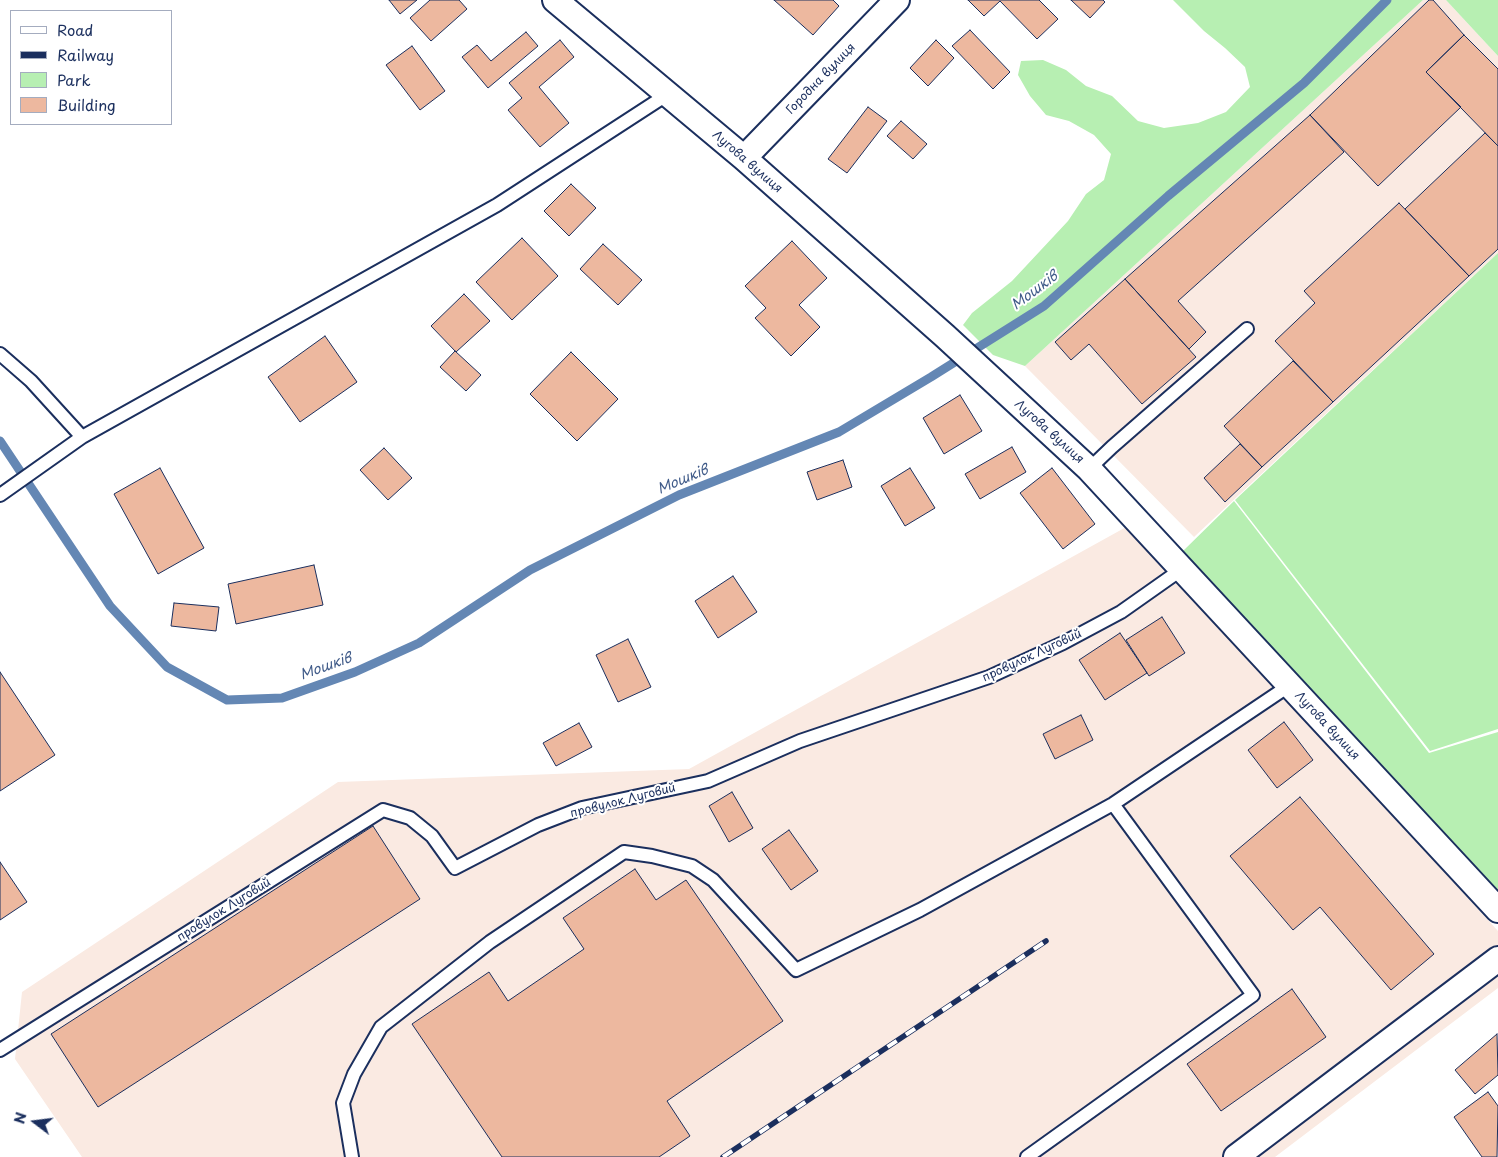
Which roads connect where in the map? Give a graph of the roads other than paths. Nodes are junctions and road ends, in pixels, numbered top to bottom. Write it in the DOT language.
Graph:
graph roads {
  1 [pos="555,0"];
  2 [pos="898,0"];
  3 [pos="668,94"];
  4 [pos="744,158"];
  5 [pos="1247,329"];
  6 [pos="0,354"];
  7 [pos="82,437"];
  8 [pos="1090,469"];
  9 [pos="0,495"];
  10 [pos="1182,569"];
  11 [pos="1290,686"];
  12 [pos="1112,804"];
  13 [pos="1498,910"];
  14 [pos="1498,958"];
  15 [pos="0,1050"];
  16 [pos="352,1157"];
  17 [pos="1027,1157"];
  18 [pos="1236,1157"];
  1 -- 3 [label="street, Лугова вулиця"];
  2 -- 4 [label="street, Городна вулиця"];
  3 -- 4 [label="street, Лугова вулиця"];
  3 -- 7 [label="lane"];
  4 -- 8 [label="street, Лугова вулиця"];
  5 -- 8 [label="lane"];
  6 -- 7 [label="lane"];
  7 -- 9 [label="lane"];
  8 -- 10 [label="street, Лугова вулиця"];
  10 -- 11 [label="street, Лугова вулиця"];
  10 -- 15 [label="lane, провулок Луговий"];
  11 -- 12 [label="lane"];
  11 -- 13 [label="street, Лугова вулиця"];
  12 -- 16 [label="lane"];
  12 -- 17 [label="lane"];
  14 -- 18 [label="street"];
}
